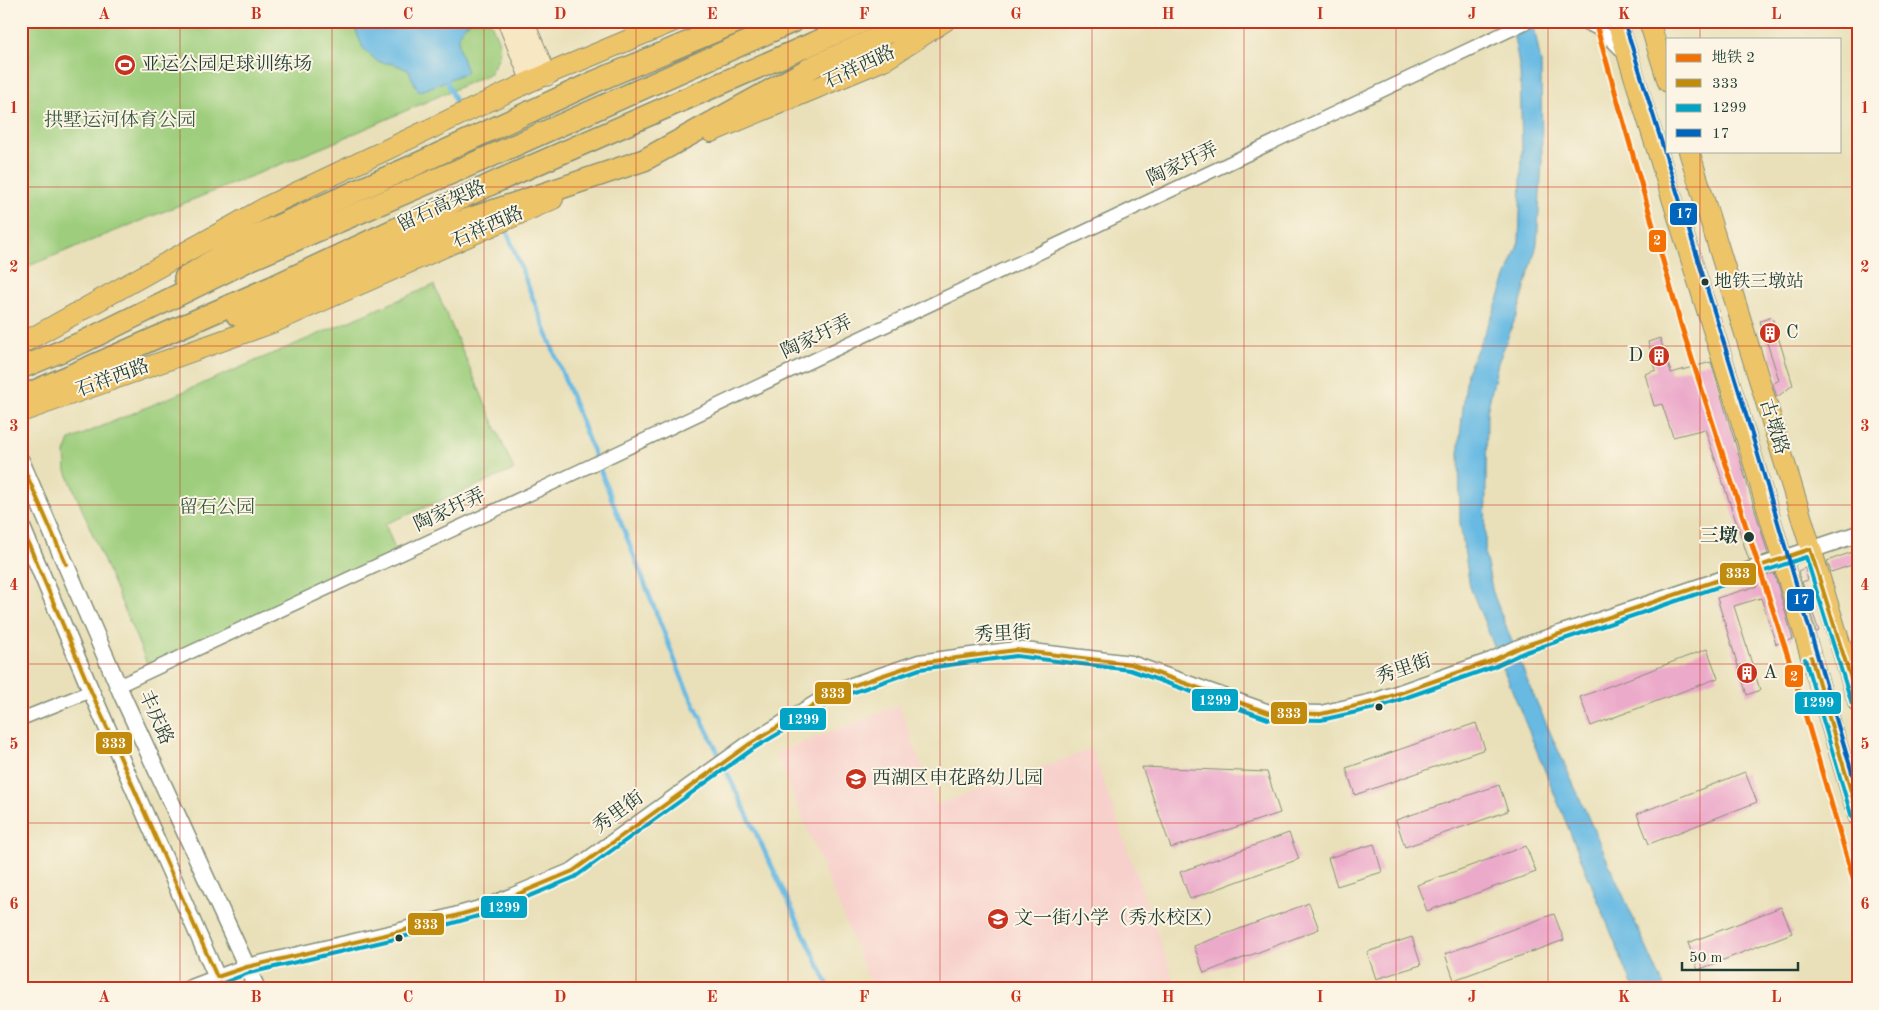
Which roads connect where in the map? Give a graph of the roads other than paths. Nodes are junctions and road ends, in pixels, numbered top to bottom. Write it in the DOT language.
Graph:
graph roads {
  1 [pos="506,21"];
  2 [pos="524,21"];
  3 [pos="674,21"];
  4 [pos="739,21"];
  5 [pos="794,21"];
  6 [pos="864,21"];
  7 [pos="908,21"];
  8 [pos="945,21"];
  9 [pos="1530,21"];
  10 [pos="1555,21"];
  11 [pos="1617,21"];
  12 [pos="1649,21"];
  13 [pos="725,25"];
  14 [pos="1628,56"];
  15 [pos="1666,76"];
  16 [pos="539,78"];
  17 [pos="436,143"];
  18 [pos="1689,152"];
  19 [pos="644,160"];
  20 [pos="470,227"];
  21 [pos="245,251"];
  22 [pos="265,298"];
  23 [pos="21,344"];
  24 [pos="21,368"];
  25 [pos="21,397"];
  26 [pos="21,412"];
  27 [pos="21,461"];
  28 [pos="21,526"];
  29 [pos="1858,534"];
  30 [pos="1810,548"];
  31 [pos="1782,558"];
  32 [pos="118,686"];
  33 [pos="91,691"];
  34 [pos="1858,702"];
  35 [pos="21,719"];
  36 [pos="1858,816"];
  37 [pos="247,967"];
  38 [pos="220,983"];
  39 [pos="189,989"];
  40 [pos="257,989"];
  1 -- 16 [label="main road"];
  2 -- 16 [label="main road"];
  3 -- 16 [label="main road"];
  4 -- 13 [label="highway"];
  5 -- 21 [label="highway, 留石高架路"];
  6 -- 22 [label="highway, 留石高架路"];
  7 -- 19 [label="highway"];
  8 -- 19 [label="main road, 石祥西路"];
  9 -- 32 [label="street, 陶家圩弄"];
  10 -- 14 [label="street"];
  11 -- 14 [label="main road, 古墩路"];
  12 -- 15 [label="main road"];
  13 -- 17 [label="highway"];
  14 -- 31 [label="main road, 古墩路"];
  16 -- 17 [label="main road"];
  17 -- 21 [label="highway"];
  17 -- 23 [label="main road"];
  18 -- 30 [label="main road, 古墩路"];
  19 -- 20 [label="highway"];
  20 -- 22 [label="highway"];
  20 -- 26 [label="main road, 石祥西路"];
  21 -- 24 [label="highway"];
  22 -- 25 [label="highway"];
  27 -- 32 [label="street, 丰庆路"];
  28 -- 33 [label="street"];
  29 -- 30 [label="street, 秀里街"];
  30 -- 31 [label="street, 秀里街"];
  30 -- 34 [label="main road, 古墩路"];
  31 -- 36 [label="main road, 古墩路"];
  31 -- 37 [label="street, 秀里街"];
  32 -- 37 [label="street, 丰庆路"];
  33 -- 35 [label="street"];
  33 -- 38 [label="street"];
  37 -- 38 [label="street, 秀里街"];
  37 -- 40 [label="street, 丰庆路"];
  38 -- 39 [label="street, 秀里街"];
}
